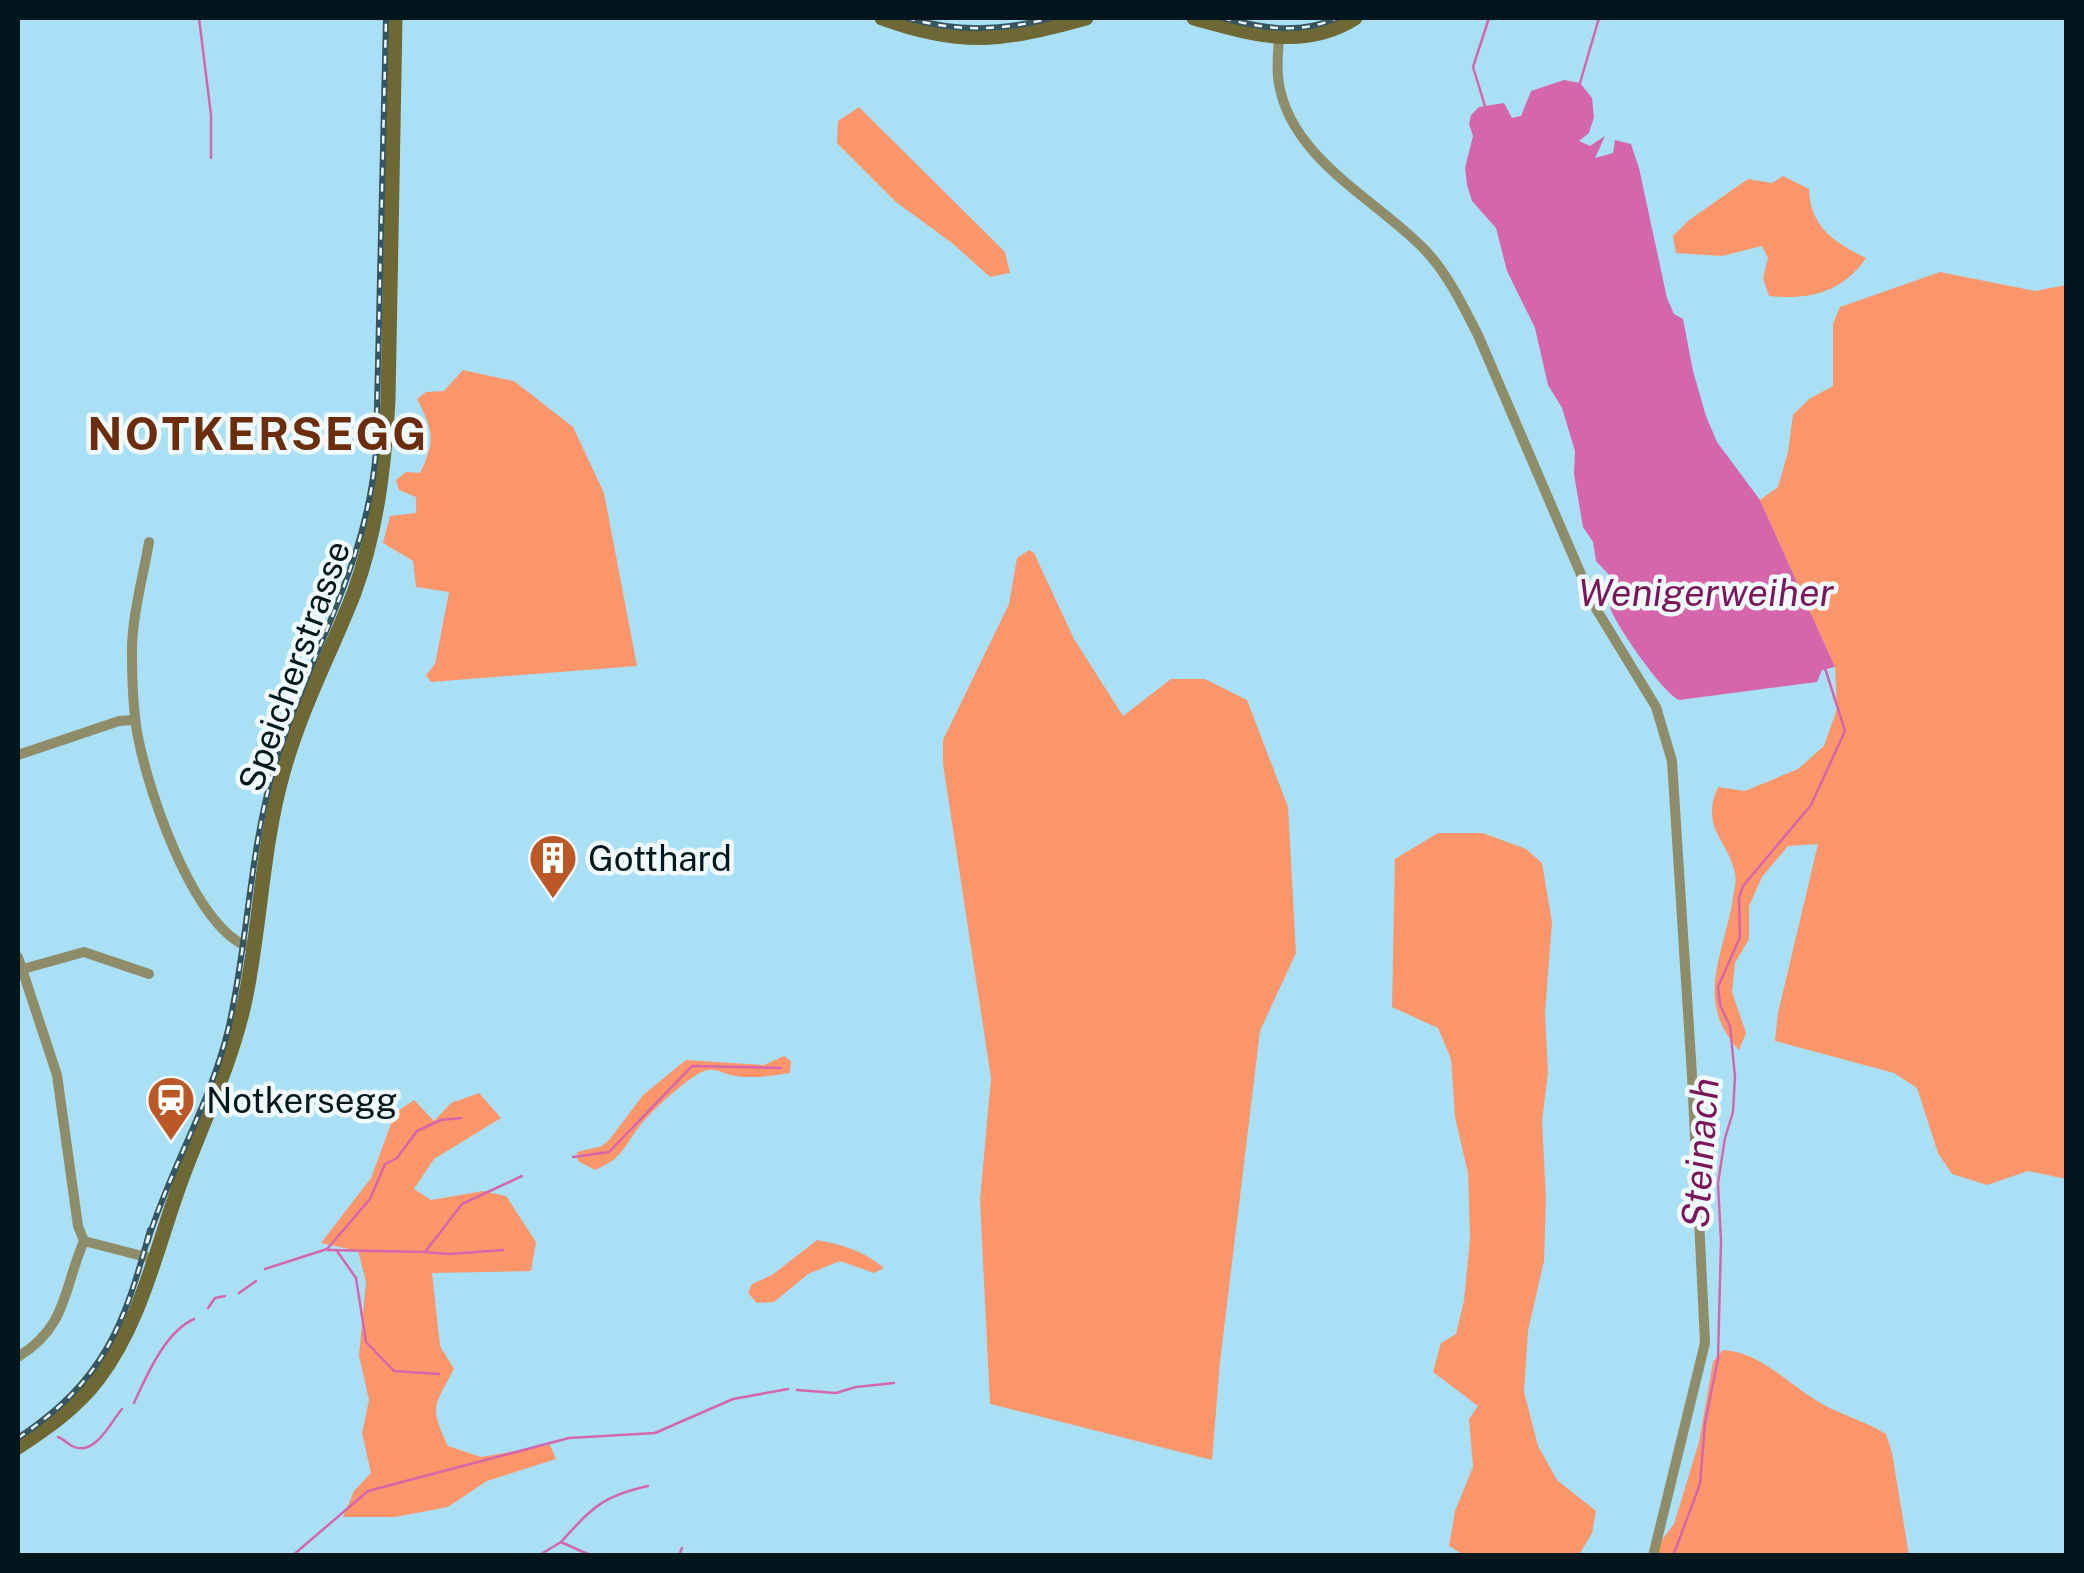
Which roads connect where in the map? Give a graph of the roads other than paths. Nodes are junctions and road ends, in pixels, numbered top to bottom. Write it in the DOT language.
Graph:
graph roads {
  1 [pos="395,18"];
  2 [pos="882,18"];
  3 [pos="1086,18"];
  4 [pos="1194,18"];
  5 [pos="1355,18"];
  6 [pos="1278,38"];
  7 [pos="149,542"];
  8 [pos="135,720"];
  9 [pos="18,755"];
  10 [pos="253,948"];
  11 [pos="18,957"];
  12 [pos="23,969"];
  13 [pos="150,974"];
  14 [pos="84,1241"];
  15 [pos="154,1259"];
  16 [pos="18,1357"];
  17 [pos="18,1448"];
  18 [pos="1653,1556"];
  1 -- 10 [label="main road, Speicherstrasse"];
  2 -- 3 [label="main road"];
  4 -- 6 [label="main road"];
  5 -- 6 [label="main road"];
  6 -- 18 [label="street"];
  7 -- 8 [label="street"];
  8 -- 9 [label="street"];
  8 -- 10 [label="street"];
  10 -- 15 [label="main road, Speicherstrasse"];
  11 -- 12 [label="street"];
  12 -- 13 [label="street"];
  12 -- 14 [label="street"];
  14 -- 15 [label="street"];
  14 -- 16 [label="street"];
  15 -- 17 [label="main road, Speicherstrasse"];
}
